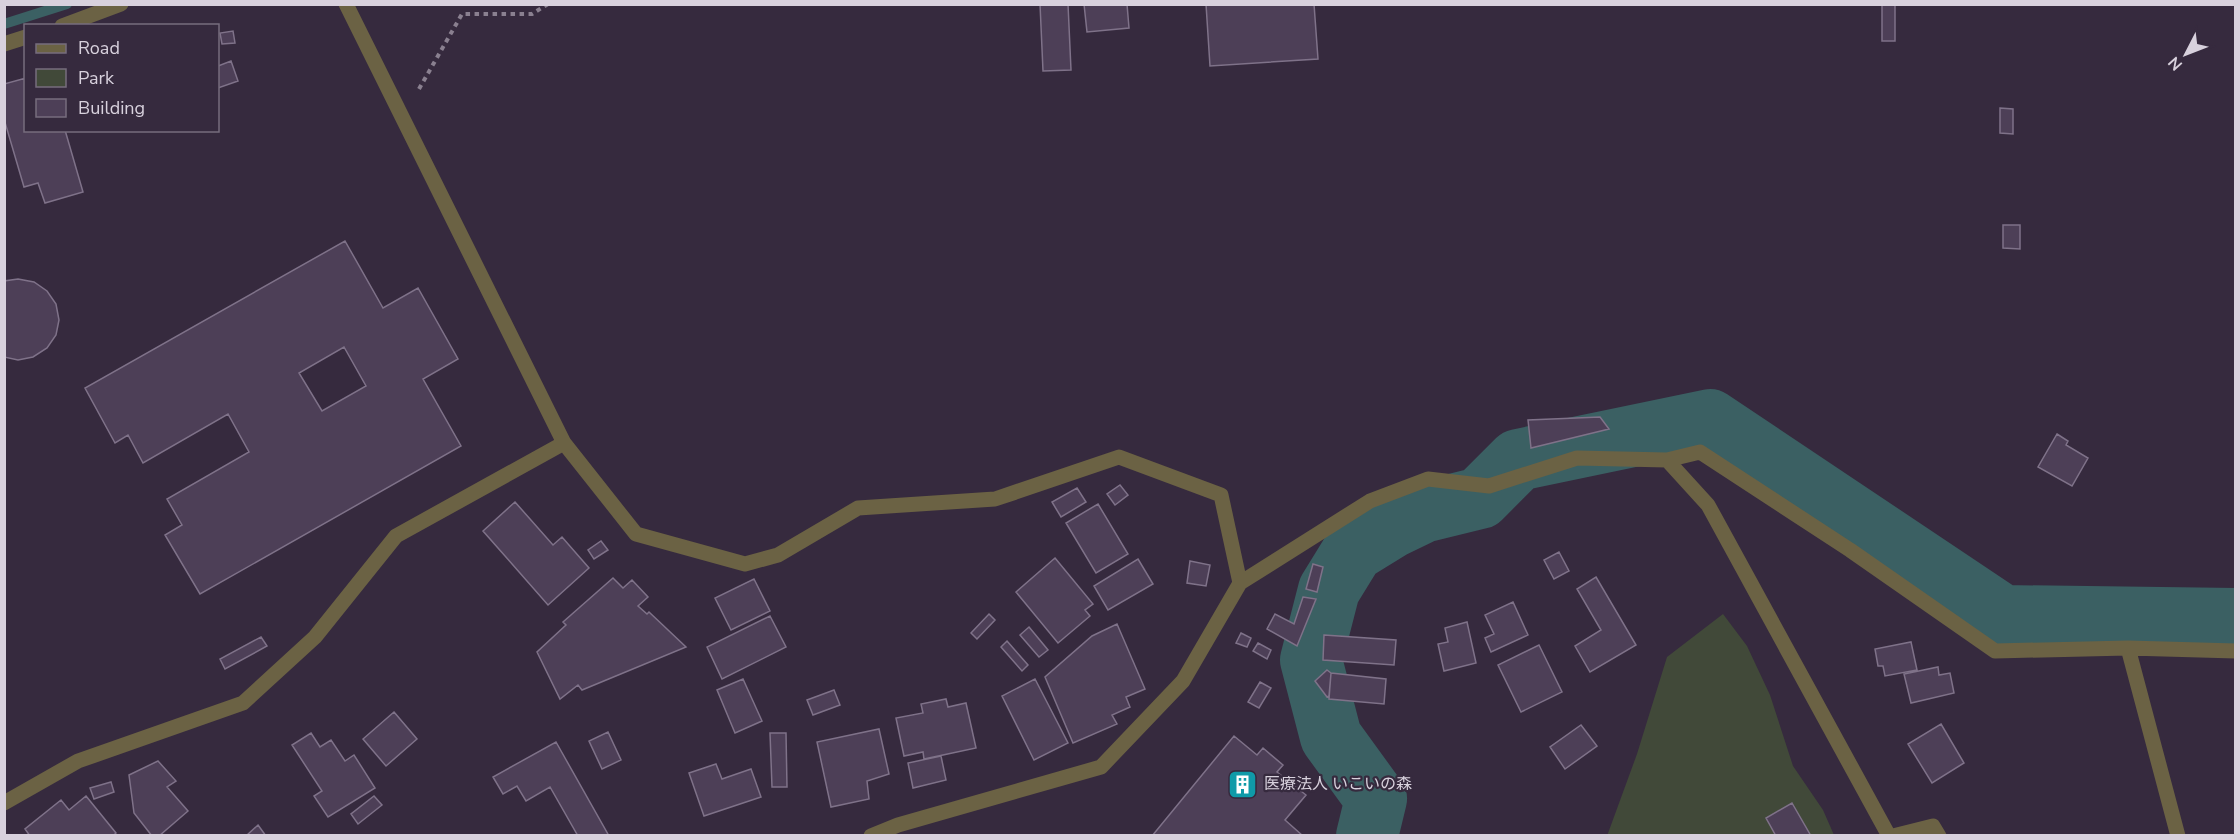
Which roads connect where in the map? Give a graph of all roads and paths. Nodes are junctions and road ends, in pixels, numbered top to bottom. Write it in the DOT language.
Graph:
graph roads {
  1 [pos="121,4"];
  2 [pos="346,4"];
  3 [pos="548,4"];
  4 [pos="88,10"];
  5 [pos="65,24"];
  6 [pos="24,38"];
  7 [pos="4,44"];
  8 [pos="424,99"];
  9 [pos="564,443"];
  10 [pos="1667,460"];
  11 [pos="1240,582"];
  12 [pos="2128,648"];
  13 [pos="2235,651"];
  14 [pos="4,803"];
  15 [pos="871,836"];
  16 [pos="1891,836"];
  17 [pos="1939,836"];
  18 [pos="2178,836"];
  1 -- 4 [label="street"];
  2 -- 9 [label="street"];
  3 -- 8 [label="path"];
  4 -- 5 [label="street"];
  6 -- 7 [label="street"];
  9 -- 11 [label="street"];
  9 -- 14 [label="street"];
  10 -- 11 [label="street"];
  10 -- 12 [label="street"];
  10 -- 16 [label="street"];
  11 -- 15 [label="street"];
  12 -- 13 [label="street"];
  12 -- 18 [label="street"];
  16 -- 17 [label="street"];
}
